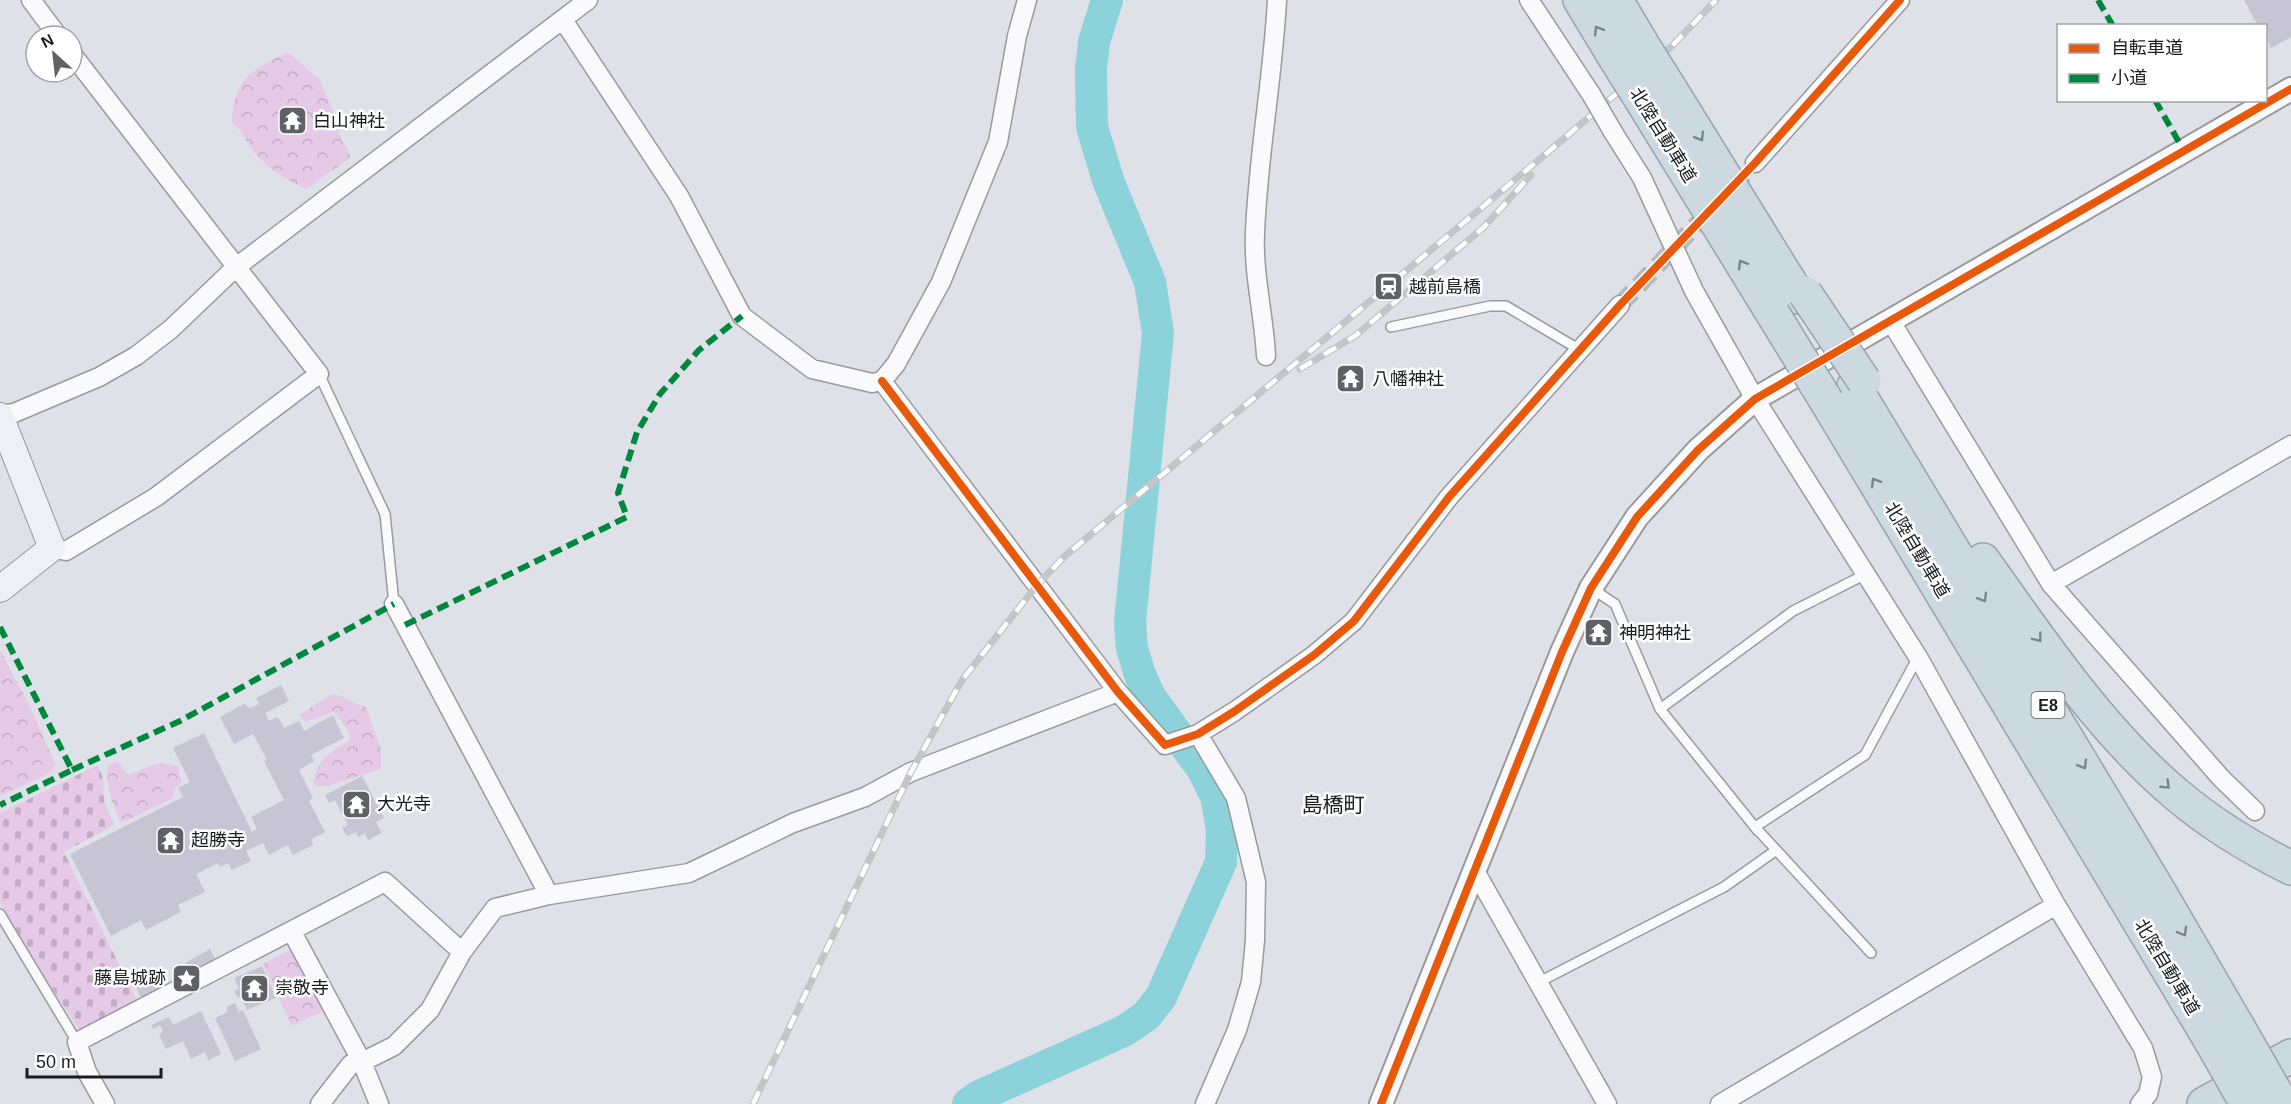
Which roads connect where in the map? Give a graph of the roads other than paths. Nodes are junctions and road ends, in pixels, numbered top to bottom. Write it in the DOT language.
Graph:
graph roads {
  1 [pos="31,0"];
  2 [pos="588,0"];
  3 [pos="1027,0"];
  4 [pos="1277,0"];
  5 [pos="1529,0"];
  6 [pos="1580,0"];
  7 [pos="1616,0"];
  8 [pos="1900,0"];
  9 [pos="563,20"];
  10 [pos="49,24"];
  11 [pos="1630,52"];
  12 [pos="84,70"];
  13 [pos="2291,89"];
  14 [pos="1657,96"];
  15 [pos="1755,162"];
  16 [pos="235,268"];
  17 [pos="1792,301"];
  18 [pos="1620,305"];
  19 [pos="1890,320"];
  20 [pos="1391,327"];
  21 [pos="1580,350"];
  22 [pos="1266,356"];
  23 [pos="319,374"];
  24 [pos="882,381"];
  25 [pos="1848,390"];
  26 [pos="1755,399"];
  27 [pos="0,416"];
  28 [pos="2291,445"];
  29 [pos="52,548"];
  30 [pos="1866,574"];
  31 [pos="2051,584"];
  32 [pos="1591,588"];
  33 [pos="0,589"];
  34 [pos="394,604"];
  35 [pos="1918,657"];
  36 [pos="1118,692"];
  37 [pos="1659,710"];
  38 [pos="1186,738"];
  39 [pos="2255,811"];
  40 [pos="1755,827"];
  41 [pos="1775,851"];
  42 [pos="2291,868"];
  43 [pos="1475,871"];
  44 [pos="549,895"];
  45 [pos="2056,905"];
  46 [pos="0,914"];
  47 [pos="292,932"];
  48 [pos="11,936"];
  49 [pos="0,940"];
  50 [pos="462,952"];
  51 [pos="1871,953"];
  52 [pos="1539,982"];
  53 [pos="2215,1040"];
  54 [pos="77,1042"];
  55 [pos="2291,1056"];
  56 [pos="362,1062"];
  57 [pos="2291,1078"];
  58 [pos="105,1104"];
  59 [pos="320,1104"];
  60 [pos="379,1104"];
  61 [pos="1205,1104"];
  62 [pos="1380,1104"];
  63 [pos="1608,1104"];
  64 [pos="1720,1104"];
  65 [pos="2140,1104"];
  66 [pos="2204,1104"];
  67 [pos="2225,1104"];
  68 [pos="2246,1104"];
  69 [pos="2282,1104"];
  1 -- 10 [label="street"];
  2 -- 9 [label="street"];
  3 -- 24 [label="street"];
  4 -- 22 [label="street"];
  5 -- 26 [label="street, bridge"];
  11 -- 6 [label="highway, 北陸自動車道 / E8, one-way"];
  7 -- 11 [label="highway, 北陸自動車道 / E8"];
  8 -- 15 [label="street"];
  9 -- 16 [label="street"];
  9 -- 24 [label="street"];
  11 -- 14 [label="highway, 北陸自動車道 / E8, bridge"];
  12 -- 16 [label="street"];
  13 -- 19 [label="street"];
  17 -- 14 [label="highway, 北陸自動車道 / E8, one-way"];
  14 -- 17 [label="highway, 北陸自動車道 / E8, one-way"];
  16 -- 23 [label="street"];
  16 -- 27 [label="street"];
  17 -- 25 [label="highway, 北陸自動車道 / E8"];
  18 -- 21 [label="street"];
  19 -- 26 [label="street"];
  19 -- 31 [label="street"];
  20 -- 21 [label="lane"];
  21 -- 38 [label="street"];
  23 -- 29 [label="street"];
  23 -- 34 [label="lane"];
  24 -- 36 [label="street"];
  25 -- 42 [label="highway, one-way"];
  53 -- 25 [label="highway, 北陸自動車道 / E8, one-way"];
  25 -- 53 [label="highway, 北陸自動車道 / E8, one-way"];
  26 -- 30 [label="street"];
  26 -- 32 [label="street"];
  27 -- 29 [label="main road"];
  28 -- 31 [label="street"];
  29 -- 33 [label="main road"];
  30 -- 35 [label="street"];
  30 -- 37 [label="lane"];
  31 -- 39 [label="street"];
  32 -- 37 [label="lane"];
  32 -- 43 [label="street"];
  34 -- 44 [label="street"];
  35 -- 40 [label="lane"];
  35 -- 45 [label="street"];
  36 -- 38 [label="street"];
  36 -- 44 [label="street"];
  37 -- 40 [label="lane"];
  38 -- 61 [label="street"];
  40 -- 41 [label="lane"];
  41 -- 51 [label="lane"];
  41 -- 52 [label="lane"];
  43 -- 52 [label="street"];
  43 -- 62 [label="street"];
  44 -- 50 [label="street"];
  45 -- 64 [label="street"];
  45 -- 65 [label="street"];
  46 -- 48 [label="lane"];
  47 -- 50 [label="street"];
  47 -- 54 [label="street"];
  47 -- 56 [label="street"];
  48 -- 49 [label="lane"];
  48 -- 54 [label="lane"];
  50 -- 56 [label="street"];
  52 -- 63 [label="street"];
  53 -- 67 [label="highway"];
  53 -- 68 [label="highway, 北陸自動車道 / E8, bridge"];
  53 -- 69 [label="highway, 北陸自動車道 / E8, bridge"];
  54 -- 58 [label="street"];
  55 -- 66 [label="highway"];
  56 -- 59 [label="street"];
  56 -- 60 [label="street"];
  57 -- 68 [label="highway"];
}
